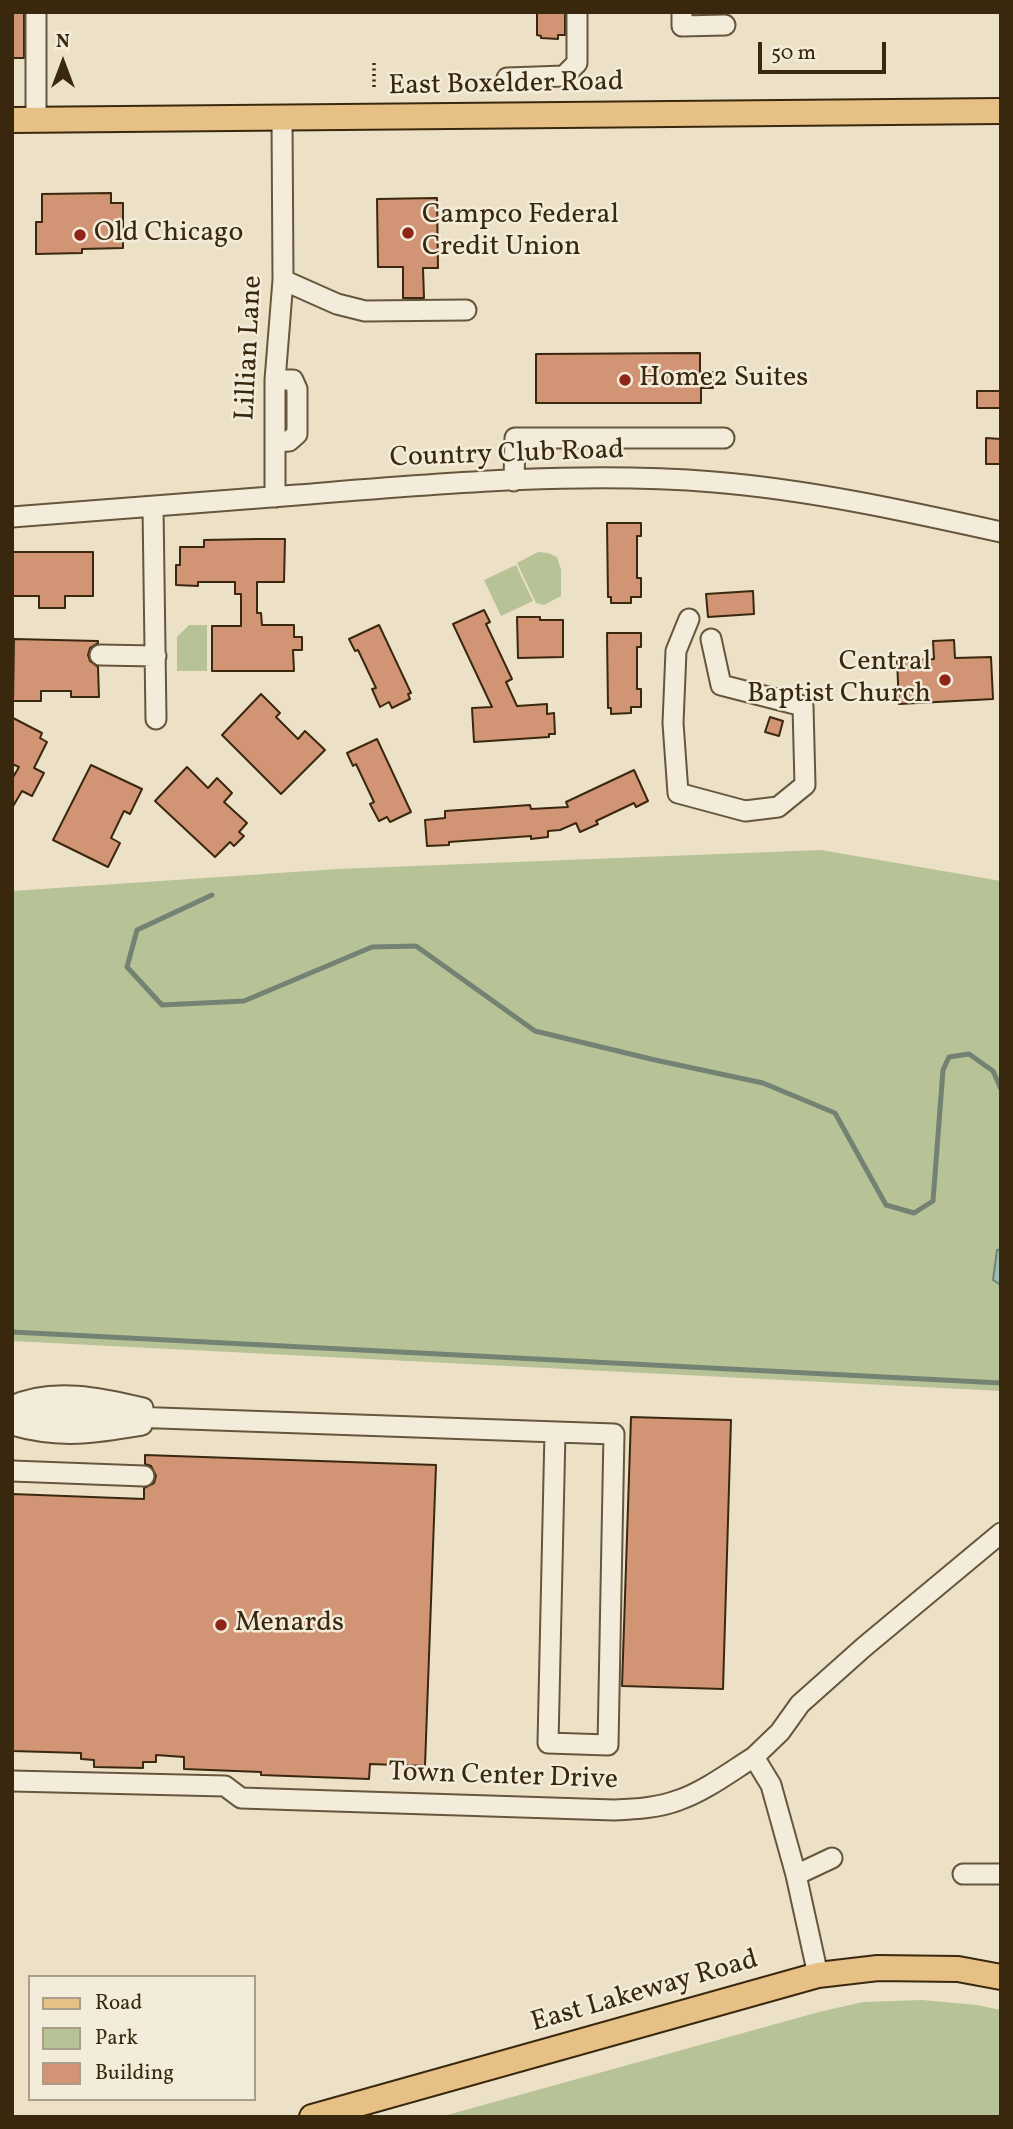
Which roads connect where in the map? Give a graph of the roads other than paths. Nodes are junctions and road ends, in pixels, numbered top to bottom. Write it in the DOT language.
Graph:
graph roads {
  1 [pos="36,12"];
  2 [pos="577,12"];
  3 [pos="682,12"];
  4 [pos="725,25"];
  5 [pos="507,78"];
  6 [pos="1001,111"];
  7 [pos="282,118"];
  8 [pos="24,119"];
  9 [pos="283,280"];
  10 [pos="466,310"];
  11 [pos="724,438"];
  12 [pos="514,481"];
  13 [pos="275,497"];
  14 [pos="153,507"];
  15 [pos="12,517"];
  16 [pos="1001,532"];
  17 [pos="690,619"];
  18 [pos="711,639"];
  19 [pos="100,656"];
  20 [pos="156,656"];
  21 [pos="156,719"];
  22 [pos="12,1406"];
  23 [pos="12,1416"];
  24 [pos="185,1418"];
  25 [pos="12,1425"];
  26 [pos="555,1432"];
  27 [pos="12,1471"];
  28 [pos="144,1476"];
  29 [pos="1001,1533"];
  30 [pos="754,1756"];
  31 [pos="12,1781"];
  32 [pos="832,1858"];
  33 [pos="963,1874"];
  34 [pos="1001,1874"];
  35 [pos="796,1875"];
  36 [pos="818,1975"];
  37 [pos="1001,1977"];
  38 [pos="312,2117"];
  1 -- 8 [label="street"];
  2 -- 5 [label="street"];
  3 -- 4 [label="street"];
  6 -- 7 [label="main road, East Boxelder Road"];
  7 -- 8 [label="main road, East Boxelder Road"];
  7 -- 9 [label="street, Lillian Lane"];
  9 -- 10 [label="street"];
  9 -- 13 [label="street, Lillian Lane"];
  11 -- 12 [label="street"];
  12 -- 13 [label="street, Country Club Road"];
  12 -- 16 [label="street, Country Club Road"];
  13 -- 14 [label="street, Country Club Road"];
  14 -- 15 [label="street, Country Club Road"];
  14 -- 20 [label="street"];
  17 -- 18 [label="street"];
  19 -- 20 [label="street"];
  20 -- 21 [label="street"];
  22 -- 24 [label="street"];
  23 -- 24 [label="street"];
  24 -- 25 [label="street"];
  24 -- 26 [label="street"];
  26 -- 26 [label="street"];
  27 -- 28 [label="street"];
  29 -- 30 [label="street, Town Center Drive"];
  30 -- 31 [label="street, Town Center Drive"];
  30 -- 35 [label="street"];
  32 -- 35 [label="street"];
  33 -- 34 [label="street"];
  35 -- 36 [label="street"];
  36 -- 37 [label="main road, East Lakeway Road"];
  36 -- 38 [label="main road, East Lakeway Road"];
}
